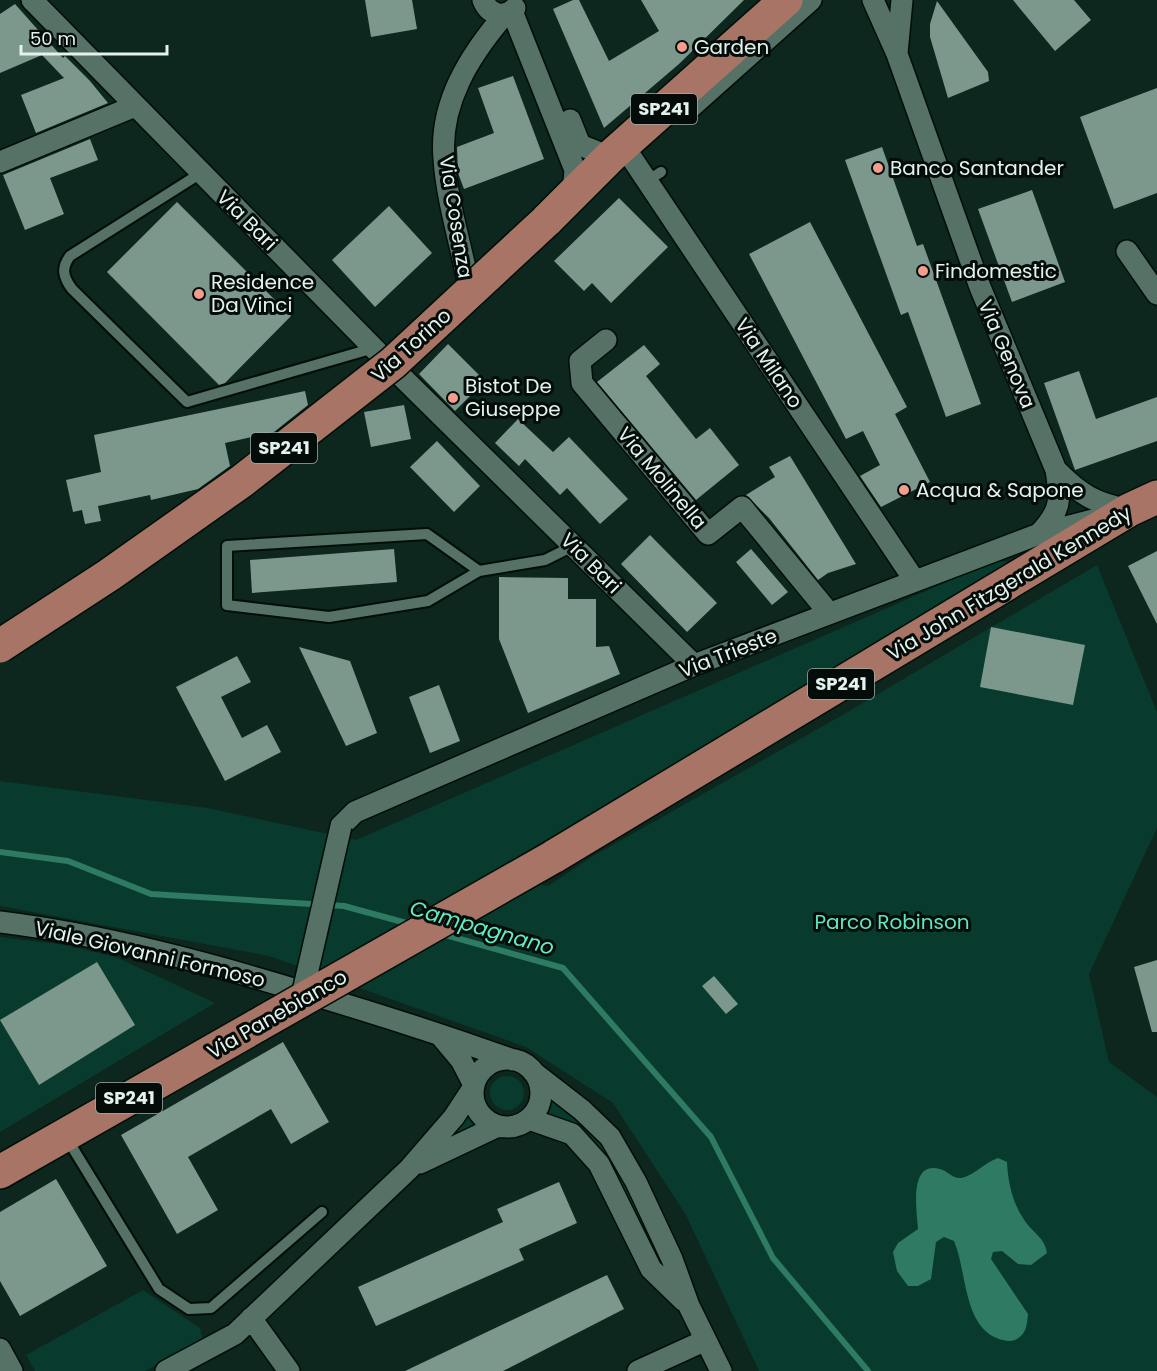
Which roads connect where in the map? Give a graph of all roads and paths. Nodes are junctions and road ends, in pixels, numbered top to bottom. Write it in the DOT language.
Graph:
graph roads {
  1 [pos="483,0"];
  2 [pos="786,0"];
  3 [pos="811,0"];
  4 [pos="873,0"];
  5 [pos="902,0"];
  6 [pos="46,4"];
  7 [pos="515,6"];
  8 [pos="897,54"];
  9 [pos="135,106"];
  10 [pos="622,154"];
  11 [pos="0,162"];
  12 [pos="201,173"];
  13 [pos="573,193"];
  14 [pos="1127,252"];
  15 [pos="1157,294"];
  16 [pos="606,340"];
  17 [pos="375,348"];
  18 [pos="406,381"];
  19 [pos="1056,470"];
  20 [pos="1143,504"];
  21 [pos="1039,534"];
  22 [pos="573,546"];
  23 [pos="479,571"];
  24 [pos="915,580"];
  25 [pos="829,613"];
  26 [pos="0,646"];
  27 [pos="694,665"];
  28 [pos="553,857"];
  29 [pos="0,922"];
  30 [pos="301,1000"];
  31 [pos="438,1033"];
  32 [pos="513,1060"];
  33 [pos="533,1072"];
  34 [pos="474,1087"];
  35 [pos="529,1119"];
  36 [pos="498,1126"];
  37 [pos="64,1134"];
  38 [pos="408,1169"];
  39 [pos="0,1172"];
  40 [pos="322,1212"];
  41 [pos="688,1306"];
  42 [pos="251,1318"];
  43 [pos="706,1340"];
  44 [pos="0,1349"];
  45 [pos="12,1371"];
  46 [pos="166,1371"];
  47 [pos="289,1371"];
  48 [pos="638,1371"];
  49 [pos="721,1371"];
  1 -- 7 [label="street"];
  2 -- 10 [label="main road, Via Torino / SP241"];
  3 -- 10 [label="street"];
  4 -- 8 [label="street, Via Genova"];
  5 -- 8 [label="street, Via Genova"];
  6 -- 9 [label="street, Via Bari"];
  7 -- 10 [label="street"];
  7 -- 13 [label="street"];
  7 -- 18 [label="street, Via Cosenza"];
  8 -- 19 [label="street, Via Genova"];
  9 -- 11 [label="street"];
  9 -- 12 [label="street, Via Bari"];
  10 -- 13 [label="main road, Via Torino / SP241"];
  10 -- 24 [label="street, Via Milano"];
  12 -- 17 [label="street, Via Bari"];
  12 -- 17 [label="lane"];
  13 -- 26 [label="main road, Via Torino / SP241, bridge"];
  14 -- 15 [label="street"];
  16 -- 25 [label="street, Via Molinella"];
  17 -- 18 [label="street, Via Bari"];
  18 -- 22 [label="street, Via Bari"];
  19 -- 20 [label="street, Via Genova"];
  19 -- 21 [label="street"];
  20 -- 21 [label="street, Via Trieste"];
  20 -- 28 [label="main road, Via John Fitzgerald Kennedy / SP241"];
  21 -- 24 [label="street, Via Trieste"];
  22 -- 23 [label="lane"];
  22 -- 27 [label="street, Via Bari"];
  23 -- 23 [label="lane"];
  24 -- 25 [label="street, Via Trieste"];
  25 -- 27 [label="street, Via Trieste"];
  27 -- 30 [label="street, Via Trieste, bridge"];
  28 -- 30 [label="main road, Via Panebianco / SP241, bridge"];
  29 -- 31 [label="street, Viale Giovanni Formoso"];
  30 -- 37 [label="main road, Via Panebianco / SP241, bridge"];
  31 -- 32 [label="street, Viale Giovanni Formoso"];
  31 -- 34 [label="street"];
  32 -- 33 [label="street"];
  32 -- 34 [label="street"];
  33 -- 35 [label="street"];
  33 -- 41 [label="street"];
  34 -- 36 [label="street"];
  34 -- 38 [label="street"];
  35 -- 36 [label="street"];
  35 -- 41 [label="street"];
  36 -- 38 [label="street"];
  37 -- 39 [label="main road, Via Panebianco / SP241"];
  37 -- 40 [label="lane"];
  38 -- 42 [label="street"];
  41 -- 43 [label="street"];
  42 -- 46 [label="street"];
  42 -- 47 [label="street"];
  43 -- 48 [label="street"];
  43 -- 49 [label="street"];
  44 -- 45 [label="street"];
}
